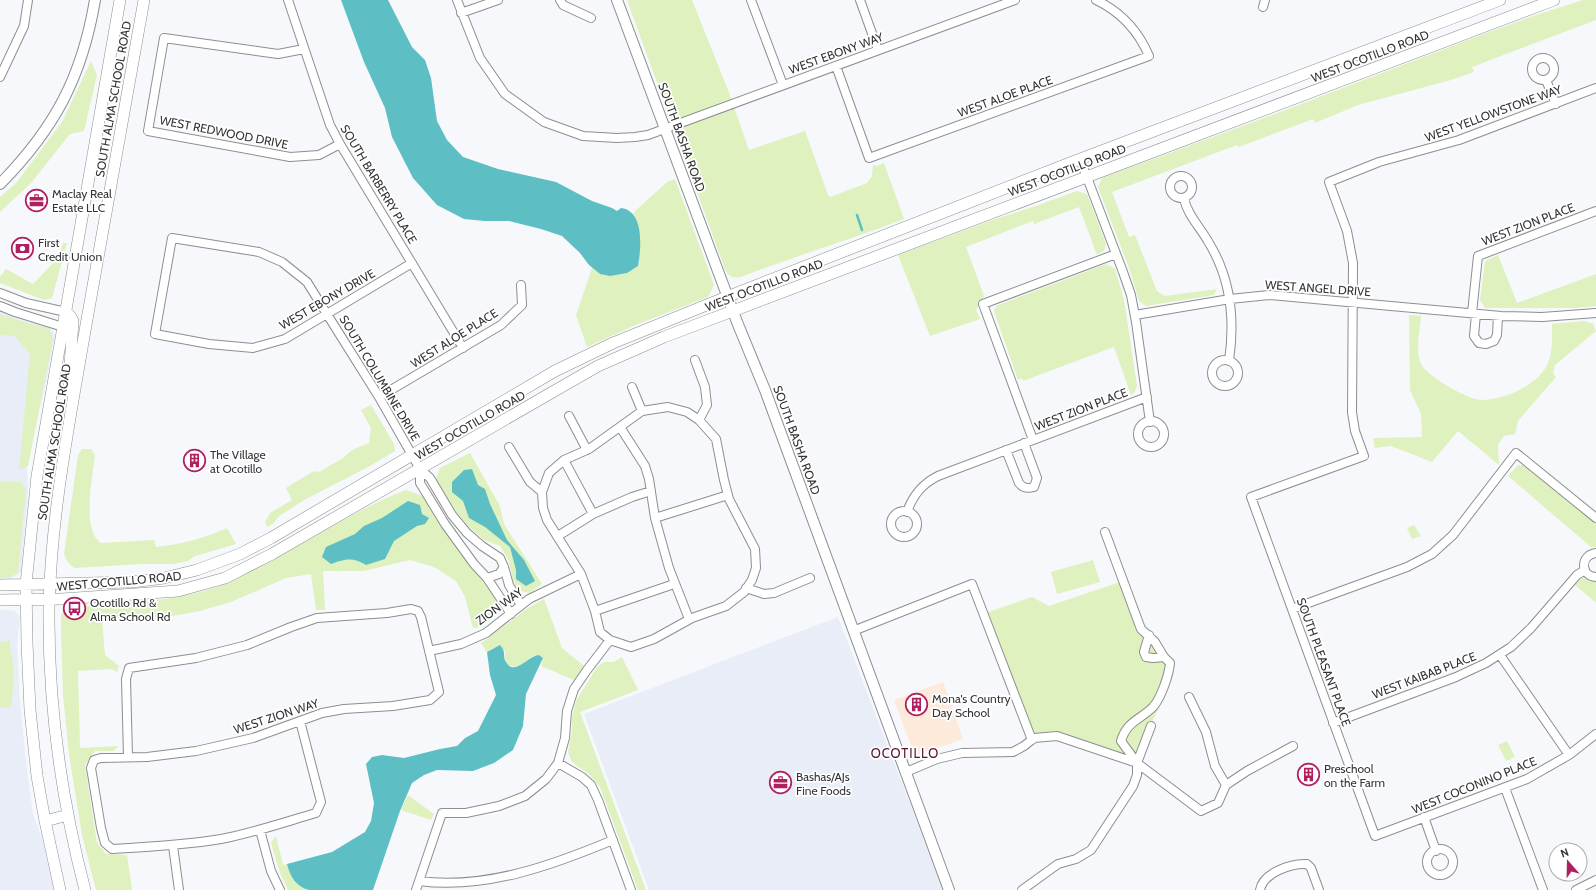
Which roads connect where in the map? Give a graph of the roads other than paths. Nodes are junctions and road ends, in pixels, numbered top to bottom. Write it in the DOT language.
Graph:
graph roads {
  1 [pos="28,0"];
  2 [pos="95,0"];
  3 [pos="120,0"];
  4 [pos="144,0"];
  5 [pos="288,0"];
  6 [pos="457,0"];
  7 [pos="498,0"];
  8 [pos="560,0"];
  9 [pos="617,0"];
  10 [pos="751,0"];
  11 [pos="860,0"];
  12 [pos="1015,0"];
  13 [pos="1096,0"];
  14 [pos="1500,0"];
  15 [pos="1554,0"];
  16 [pos="461,13"];
  17 [pos="591,18"];
  18 [pos="304,49"];
  19 [pos="878,50"];
  20 [pos="836,66"];
  21 [pos="0,77"];
  22 [pos="1546,80"];
  23 [pos="783,85"];
  24 [pos="1596,88"];
  25 [pos="1556,104"];
  26 [pos="665,128"];
  27 [pos="340,144"];
  28 [pos="1080,159"];
  29 [pos="1086,177"];
  30 [pos="0,184"];
  31 [pos="1184,198"];
  32 [pos="1596,211"];
  33 [pos="1116,254"];
  34 [pos="412,263"];
  35 [pos="521,285"];
  36 [pos="0,293"];
  37 [pos="728,297"];
  38 [pos="1230,299"];
  39 [pos="1353,302"];
  40 [pos="0,306"];
  41 [pos="733,310"];
  42 [pos="66,312"];
  43 [pos="327,313"];
  44 [pos="1474,313"];
  45 [pos="1596,313"];
  46 [pos="1135,315"];
  47 [pos="1498,316"];
  48 [pos="63,327"];
  49 [pos="155,334"];
  50 [pos="463,348"];
  51 [pos="695,360"];
  52 [pos="1229,361"];
  53 [pos="632,387"];
  54 [pos="379,397"];
  55 [pos="1147,397"];
  56 [pos="71,410"];
  57 [pos="642,411"];
  58 [pos="569,416"];
  59 [pos="700,420"];
  60 [pos="1150,422"];
  61 [pos="620,427"];
  62 [pos="1033,440"];
  63 [pos="1024,443"];
  64 [pos="509,447"];
  65 [pos="587,450"];
  66 [pos="1006,450"];
  67 [pos="412,455"];
  68 [pos="564,460"];
  69 [pos="420,469"];
  70 [pos="651,491"];
  71 [pos="542,492"];
  72 [pos="728,495"];
  73 [pos="907,512"];
  74 [pos="593,514"];
  75 [pos="655,518"];
  76 [pos="1596,518"];
  77 [pos="1105,532"];
  78 [pos="558,536"];
  79 [pos="264,541"];
  80 [pos="1596,553"];
  81 [pos="504,567"];
  82 [pos="1585,570"];
  83 [pos="581,574"];
  84 [pos="1596,577"];
  85 [pos="487,578"];
  86 [pos="810,578"];
  87 [pos="208,582"];
  88 [pos="26,584"];
  89 [pos="50,584"];
  90 [pos="674,584"];
  91 [pos="0,585"];
  92 [pos="746,588"];
  93 [pos="0,600"];
  94 [pos="26,600"];
  95 [pos="50,600"];
  96 [pos="521,605"];
  97 [pos="1292,609"];
  98 [pos="595,611"];
  99 [pos="511,614"];
  100 [pos="689,619"];
  101 [pos="853,630"];
  102 [pos="1149,635"];
  103 [pos="610,640"];
  104 [pos="430,651"];
  105 [pos="1500,655"];
  106 [pos="1164,657"];
  107 [pos="1189,697"];
  108 [pos="300,721"];
  109 [pos="1333,723"];
  110 [pos="1151,726"];
  111 [pos="1596,734"];
  112 [pos="1032,740"];
  113 [pos="1293,746"];
  114 [pos="1569,755"];
  115 [pos="128,757"];
  116 [pos="558,763"];
  117 [pos="1137,763"];
  118 [pos="906,772"];
  119 [pos="1226,785"];
  120 [pos="1505,788"];
  121 [pos="68,816"];
  122 [pos="1424,817"];
  123 [pos="45,821"];
  124 [pos="260,830"];
  125 [pos="1375,836"];
  126 [pos="613,840"];
  127 [pos="173,846"];
  128 [pos="1436,851"];
  129 [pos="419,880"];
  130 [pos="1596,880"];
  131 [pos="60,890"];
  132 [pos="85,890"];
  133 [pos="179,890"];
  134 [pos="280,890"];
  135 [pos="416,890"];
  136 [pos="631,890"];
  137 [pos="949,890"];
  138 [pos="1022,890"];
  139 [pos="1260,890"];
  140 [pos="1319,890"];
  141 [pos="1542,890"];
  142 [pos="1576,890"];
  1 -- 21 [label="street"];
  2 -- 30 [label="street"];
  3 -- 42 [label="main road, SOUTH ALMA SCHOOL ROAD"];
  4 -- 56 [label="main road, SOUTH ALMA SCHOOL ROAD"];
  5 -- 18 [label="street, SOUTH BARBERRY PLACE"];
  6 -- 16 [label="street, WEST EBONY WAY"];
  7 -- 16 [label="street"];
  8 -- 17 [label="street"];
  9 -- 26 [label="street, SOUTH BASHA ROAD"];
  10 -- 23 [label="street"];
  11 -- 19 [label="street"];
  12 -- 19 [label="street, WEST EBONY WAY"];
  13 -- 20 [label="street, WEST ALOE PLACE"];
  14 -- 28 [label="main road, WEST OCOTILLO ROAD"];
  15 -- 29 [label="main road, WEST OCOTILLO ROAD"];
  16 -- 26 [label="street, WEST EBONY WAY"];
  18 -- 27 [label="street, SOUTH BARBERRY PLACE"];
  18 -- 27 [label="street, WEST REDWOOD DRIVE"];
  19 -- 20 [label="street, WEST EBONY WAY"];
  20 -- 23 [label="street, WEST EBONY WAY"];
  22 -- 25 [label="street"];
  23 -- 26 [label="street, WEST EBONY WAY"];
  24 -- 25 [label="street, WEST YELLOWSTONE WAY"];
  25 -- 39 [label="street, WEST YELLOWSTONE WAY"];
  26 -- 37 [label="street, SOUTH BASHA ROAD"];
  27 -- 34 [label="street, SOUTH BARBERRY PLACE"];
  28 -- 29 [label="street"];
  28 -- 37 [label="main road, WEST OCOTILLO ROAD"];
  29 -- 33 [label="street"];
  29 -- 41 [label="main road, WEST OCOTILLO ROAD"];
  31 -- 38 [label="street"];
  32 -- 44 [label="street, WEST ZION PLACE"];
  33 -- 46 [label="street"];
  33 -- 62 [label="street"];
  34 -- 43 [label="street, WEST EBONY DRIVE"];
  34 -- 50 [label="street, SOUTH BARBERRY PLACE"];
  35 -- 50 [label="street, WEST ALOE PLACE"];
  36 -- 42 [label="street"];
  37 -- 41 [label="street, SOUTH BASHA ROAD"];
  37 -- 67 [label="main road, WEST OCOTILLO ROAD"];
  38 -- 39 [label="street, WEST ANGEL DRIVE"];
  38 -- 46 [label="street, WEST ANGEL DRIVE"];
  38 -- 52 [label="street"];
  39 -- 44 [label="street, WEST ANGEL DRIVE"];
  39 -- 97 [label="street, SOUTH PLEASANT PLACE"];
  40 -- 48 [label="street"];
  41 -- 69 [label="main road, WEST OCOTILLO ROAD"];
  41 -- 101 [label="street, SOUTH BASHA ROAD"];
  42 -- 48 [label="main road, SOUTH ALMA SCHOOL ROAD"];
  42 -- 56 [label="main road"];
  43 -- 49 [label="street, WEST EBONY DRIVE"];
  43 -- 49 [label="street, SOUTH COLUMBINE DRIVE"];
  43 -- 54 [label="street, SOUTH COLUMBINE DRIVE"];
  44 -- 47 [label="street, WEST ANGEL DRIVE"];
  44 -- 47 [label="street"];
  45 -- 47 [label="street, WEST ANGEL DRIVE"];
  46 -- 55 [label="street"];
  48 -- 88 [label="main road, SOUTH ALMA SCHOOL ROAD"];
  50 -- 54 [label="street, WEST ALOE PLACE"];
  51 -- 59 [label="street"];
  53 -- 57 [label="street"];
  54 -- 67 [label="street, SOUTH COLUMBINE DRIVE"];
  55 -- 60 [label="street"];
  55 -- 62 [label="street, WEST ZION PLACE"];
  56 -- 89 [label="main road, SOUTH ALMA SCHOOL ROAD"];
  57 -- 59 [label="street"];
  57 -- 61 [label="street"];
  58 -- 65 [label="street"];
  59 -- 72 [label="street"];
  61 -- 65 [label="street"];
  61 -- 70 [label="street"];
  62 -- 63 [label="street, WEST ZION PLACE"];
  63 -- 66 [label="street, WEST ZION PLACE"];
  63 -- 66 [label="street, WEST ZION PLACE"];
  64 -- 71 [label="street"];
  65 -- 68 [label="street"];
  66 -- 73 [label="street, WEST ZION PLACE"];
  67 -- 69 [label="street, SOUTH COLUMBINE DRIVE"];
  67 -- 79 [label="main road, WEST OCOTILLO ROAD"];
  68 -- 71 [label="street"];
  68 -- 74 [label="street"];
  69 -- 81 [label="street"];
  69 -- 85 [label="street"];
  69 -- 87 [label="main road, WEST OCOTILLO ROAD"];
  70 -- 74 [label="street"];
  70 -- 75 [label="street"];
  71 -- 78 [label="street"];
  72 -- 75 [label="street"];
  72 -- 92 [label="street"];
  74 -- 78 [label="street"];
  75 -- 90 [label="street"];
  76 -- 97 [label="street"];
  77 -- 102 [label="street"];
  78 -- 83 [label="street"];
  79 -- 87 [label="main road"];
  79 -- 89 [label="main road, WEST OCOTILLO ROAD"];
  80 -- 82 [label="street, WEST KAIBAB PLACE"];
  81 -- 85 [label="street"];
  81 -- 96 [label="street"];
  82 -- 84 [label="street"];
  82 -- 105 [label="street, WEST KAIBAB PLACE"];
  83 -- 96 [label="street, ZION WAY"];
  83 -- 98 [label="street"];
  85 -- 99 [label="street"];
  86 -- 92 [label="street"];
  87 -- 95 [label="main road, WEST OCOTILLO ROAD"];
  88 -- 89 [label="main road, WEST OCOTILLO ROAD"];
  88 -- 91 [label="main road, WEST OCOTILLO ROAD"];
  88 -- 94 [label="main road, SOUTH ALMA SCHOOL ROAD"];
  89 -- 95 [label="main road, SOUTH ALMA SCHOOL ROAD"];
  90 -- 98 [label="street"];
  90 -- 100 [label="street"];
  92 -- 100 [label="street"];
  93 -- 94 [label="main road, WEST OCOTILLO ROAD"];
  94 -- 95 [label="main road, WEST OCOTILLO ROAD"];
  94 -- 123 [label="main road, SOUTH ALMA SCHOOL ROAD"];
  95 -- 121 [label="main road, SOUTH ALMA SCHOOL ROAD"];
  96 -- 99 [label="street, ZION WAY"];
  97 -- 109 [label="street, SOUTH PLEASANT PLACE"];
  98 -- 103 [label="street"];
  99 -- 104 [label="street, ZION WAY"];
  100 -- 103 [label="street"];
  101 -- 112 [label="street"];
  101 -- 118 [label="street, SOUTH BASHA ROAD"];
  102 -- 106 [label="street"];
  102 -- 106 [label="street"];
  103 -- 116 [label="street"];
  104 -- 108 [label="street, WEST ZION WAY"];
  104 -- 115 [label="street"];
  105 -- 109 [label="street, WEST KAIBAB PLACE"];
  105 -- 114 [label="street"];
  106 -- 117 [label="street"];
  107 -- 119 [label="street"];
  108 -- 115 [label="street, WEST ZION WAY"];
  108 -- 124 [label="street"];
  109 -- 125 [label="street, SOUTH PLEASANT PLACE"];
  110 -- 117 [label="street"];
  111 -- 114 [label="street, WEST COCONINO PLACE"];
  112 -- 117 [label="street"];
  112 -- 118 [label="street"];
  113 -- 119 [label="street"];
  114 -- 120 [label="street, WEST COCONINO PLACE"];
  115 -- 127 [label="street, WEST ZION WAY"];
  116 -- 126 [label="street"];
  116 -- 129 [label="street"];
  117 -- 119 [label="street"];
  117 -- 138 [label="street"];
  118 -- 137 [label="street, SOUTH BASHA ROAD"];
  120 -- 122 [label="street, WEST COCONINO PLACE"];
  120 -- 141 [label="street"];
  121 -- 123 [label="main road"];
  121 -- 132 [label="main road, SOUTH ALMA SCHOOL ROAD"];
  122 -- 125 [label="street, WEST COCONINO PLACE"];
  122 -- 128 [label="street"];
  123 -- 131 [label="main road, SOUTH ALMA SCHOOL ROAD"];
  124 -- 127 [label="street"];
  124 -- 134 [label="street"];
  126 -- 129 [label="street"];
  126 -- 136 [label="street"];
  127 -- 133 [label="street"];
  129 -- 135 [label="street"];
  130 -- 142 [label="street"];
  139 -- 140 [label="street"];
}
